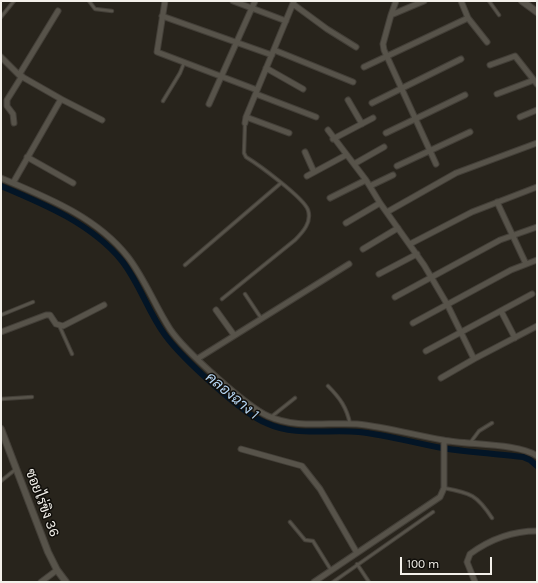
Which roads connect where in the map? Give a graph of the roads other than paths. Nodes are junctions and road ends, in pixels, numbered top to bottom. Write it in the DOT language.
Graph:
graph roads {
  1 [pos="14,1"];
  2 [pos="89,1"];
  3 [pos="165,1"];
  4 [pos="234,1"];
  5 [pos="255,1"];
  6 [pos="396,1"];
  7 [pos="424,1"];
  8 [pos="461,1"];
  9 [pos="489,1"];
  10 [pos="522,1"];
  11 [pos="293,2"];
  12 [pos="252,8"];
  13 [pos="58,11"];
  14 [pos="112,11"];
  15 [pos="537,12"];
  16 [pos="391,15"];
  17 [pos="499,15"];
  18 [pos="162,16"];
  19 [pos="1,17"];
  20 [pos="468,18"];
  21 [pos="286,21"];
  22 [pos="487,42"];
  23 [pos="237,43"];
  24 [pos="356,47"];
  25 [pos="273,52"];
  26 [pos="387,56"];
  27 [pos="1,57"];
  28 [pos="461,59"];
  29 [pos="184,63"];
  30 [pos="490,65"];
  31 [pos="364,67"];
  32 [pos="266,68"];
  33 [pos="21,75"];
  34 [pos="223,77"];
  35 [pos="353,82"];
  36 [pos="535,82"];
  37 [pos="402,88"];
  38 [pos="303,89"];
  39 [pos="257,92"];
  40 [pos="497,94"];
  41 [pos="465,95"];
  42 [pos="61,99"];
  43 [pos="348,100"];
  44 [pos="163,101"];
  45 [pos="372,103"];
  46 [pos="209,104"];
  47 [pos="537,110"];
  48 [pos="246,116"];
  49 [pos="316,117"];
  50 [pos="520,117"];
  51 [pos="373,118"];
  52 [pos="416,119"];
  53 [pos="102,120"];
  54 [pos="14,122"];
  55 [pos="245,123"];
  56 [pos="362,124"];
  57 [pos="328,130"];
  58 [pos="470,132"];
  59 [pos="289,133"];
  60 [pos="386,133"];
  61 [pos="334,139"];
  62 [pos="537,143"];
  63 [pos="384,147"];
  64 [pos="430,151"];
  65 [pos="305,152"];
  66 [pos="346,155"];
  67 [pos="27,157"];
  68 [pos="354,164"];
  69 [pos="436,164"];
  70 [pos="397,166"];
  71 [pos="314,172"];
  72 [pos="393,175"];
  73 [pos="307,176"];
  74 [pos="1,178"];
  75 [pos="366,180"];
  76 [pos="13,183"];
  77 [pos="73,183"];
  78 [pos="281,183"];
  79 [pos="370,186"];
  80 [pos="537,187"];
  81 [pos="330,198"];
  82 [pos="497,202"];
  83 [pos="380,203"];
  84 [pos="387,212"];
  85 [pos="346,223"];
  86 [pos="537,227"];
  87 [pos="398,228"];
  88 [pos="513,235"];
  89 [pos="410,244"];
  90 [pos="362,249"];
  91 [pos="417,254"];
  92 [pos="537,260"];
  93 [pos="349,264"];
  94 [pos="526,264"];
  95 [pos="185,265"];
  96 [pos="379,274"];
  97 [pos="431,278"];
  98 [pos="245,294"];
  99 [pos="532,294"];
  100 [pos="395,297"];
  101 [pos="222,299"];
  102 [pos="33,302"];
  103 [pos="447,304"];
  104 [pos="104,305"];
  105 [pos="216,310"];
  106 [pos="501,311"];
  107 [pos="1,315"];
  108 [pos="261,318"];
  109 [pos="413,323"];
  110 [pos="59,325"];
  111 [pos="537,326"];
  112 [pos="1,332"];
  113 [pos="461,332"];
  114 [pos="234,335"];
  115 [pos="515,338"];
  116 [pos="426,351"];
  117 [pos="72,354"];
  118 [pos="198,359"];
  119 [pos="474,359"];
  120 [pos="441,378"];
  121 [pos="328,386"];
  122 [pos="32,397"];
  123 [pos="1,398"];
  124 [pos="295,398"];
  125 [pos="271,418"];
  126 [pos="492,423"];
  127 [pos="350,424"];
  128 [pos="1,429"];
  129 [pos="444,443"];
  130 [pos="470,444"];
  131 [pos="241,449"];
  132 [pos="537,456"];
  133 [pos="16,469"];
  134 [pos="1,481"];
  135 [pos="444,488"];
  136 [pos="433,512"];
  137 [pos="492,518"];
  138 [pos="290,522"];
  139 [pos="537,531"];
  140 [pos="357,553"];
  141 [pos="357,564"];
  142 [pos="57,570"];
  143 [pos="331,570"];
  144 [pos="41,582"];
  145 [pos="66,582"];
  146 [pos="314,582"];
  147 [pos="333,582"];
  148 [pos="369,582"];
  149 [pos="476,582"];
  1 -- 19 [label="lane"];
  2 -- 14 [label="lane"];
  3 -- 18 [label="street"];
  4 -- 12 [label="street"];
  5 -- 12 [label="street"];
  6 -- 16 [label="street"];
  7 -- 16 [label="street"];
  8 -- 20 [label="street"];
  9 -- 17 [label="lane"];
  10 -- 15 [label="street"];
  11 -- 21 [label="street"];
  11 -- 24 [label="street"];
  12 -- 21 [label="street"];
  12 -- 23 [label="street"];
  13 -- 33 [label="street"];
  16 -- 26 [label="street"];
  18 -- 23 [label="street"];
  18 -- 29 [label="street"];
  20 -- 22 [label="street"];
  20 -- 26 [label="street"];
  21 -- 25 [label="street"];
  23 -- 25 [label="street"];
  23 -- 34 [label="street"];
  25 -- 32 [label="street"];
  25 -- 35 [label="street"];
  26 -- 31 [label="street"];
  26 -- 37 [label="street"];
  27 -- 33 [label="street"];
  28 -- 37 [label="street"];
  29 -- 34 [label="street"];
  29 -- 44 [label="lane"];
  30 -- 36 [label="street"];
  32 -- 38 [label="street"];
  32 -- 39 [label="street"];
  33 -- 42 [label="street"];
  33 -- 54 [label="street"];
  34 -- 39 [label="street"];
  34 -- 46 [label="street"];
  36 -- 40 [label="street"];
  37 -- 45 [label="street"];
  37 -- 52 [label="street"];
  39 -- 48 [label="street"];
  39 -- 49 [label="street"];
  41 -- 52 [label="street"];
  42 -- 53 [label="street"];
  42 -- 67 [label="street"];
  43 -- 56 [label="street"];
  47 -- 50 [label="street"];
  48 -- 55 [label="street"];
  48 -- 59 [label="street"];
  51 -- 56 [label="street"];
  52 -- 60 [label="street"];
  52 -- 64 [label="street"];
  55 -- 78 [label="lane"];
  56 -- 61 [label="street"];
  57 -- 61 [label="street"];
  58 -- 64 [label="street"];
  61 -- 66 [label="street"];
  62 -- 84 [label="street"];
  63 -- 68 [label="street"];
  64 -- 69 [label="street"];
  64 -- 70 [label="street"];
  65 -- 71 [label="street"];
  66 -- 68 [label="street"];
  66 -- 71 [label="street"];
  67 -- 76 [label="street"];
  67 -- 77 [label="street"];
  68 -- 75 [label="street"];
  71 -- 73 [label="street"];
  72 -- 79 [label="street"];
  74 -- 76 [label="street"];
  75 -- 79 [label="street"];
  75 -- 81 [label="street"];
  76 -- 118 [label="street"];
  78 -- 95 [label="lane"];
  78 -- 101 [label="lane"];
  79 -- 83 [label="street"];
  80 -- 82 [label="street"];
  82 -- 88 [label="street"];
  82 -- 89 [label="street"];
  83 -- 84 [label="street"];
  83 -- 85 [label="street"];
  84 -- 87 [label="street"];
  86 -- 88 [label="street"];
  87 -- 89 [label="street"];
  87 -- 90 [label="street"];
  88 -- 94 [label="street"];
  88 -- 97 [label="street"];
  89 -- 91 [label="street"];
  91 -- 96 [label="street"];
  91 -- 97 [label="street"];
  92 -- 94 [label="street"];
  93 -- 108 [label="street"];
  94 -- 103 [label="street"];
  97 -- 100 [label="street"];
  97 -- 103 [label="street"];
  98 -- 108 [label="lane"];
  99 -- 106 [label="street"];
  102 -- 107 [label="lane"];
  103 -- 109 [label="street"];
  103 -- 113 [label="street"];
  104 -- 110 [label="street"];
  105 -- 114 [label="street"];
  106 -- 113 [label="street"];
  106 -- 115 [label="street"];
  108 -- 114 [label="street"];
  110 -- 112 [label="street"];
  110 -- 117 [label="lane"];
  111 -- 115 [label="street"];
  113 -- 116 [label="street"];
  113 -- 119 [label="street"];
  114 -- 118 [label="street"];
  115 -- 119 [label="street"];
  118 -- 125 [label="street"];
  119 -- 120 [label="street"];
  121 -- 127 [label="lane"];
  122 -- 123 [label="lane"];
  124 -- 125 [label="lane"];
  125 -- 127 [label="street"];
  126 -- 130 [label="lane"];
  127 -- 129 [label="street"];
  128 -- 133 [label="street, ซอยไร่ขิง 36"];
  129 -- 130 [label="street"];
  129 -- 135 [label="street"];
  130 -- 132 [label="street"];
  131 -- 140 [label="street"];
  133 -- 134 [label="lane"];
  133 -- 142 [label="street, ซอยไร่ขิง 36"];
  135 -- 137 [label="lane"];
  135 -- 140 [label="street"];
  136 -- 141 [label="lane"];
  138 -- 143 [label="lane"];
  139 -- 149 [label="street"];
  140 -- 143 [label="street"];
  141 -- 147 [label="lane"];
  141 -- 148 [label="lane"];
  142 -- 144 [label="street"];
  142 -- 145 [label="street, ซอยไร่ขิง 36"];
  143 -- 146 [label="street"];
}
